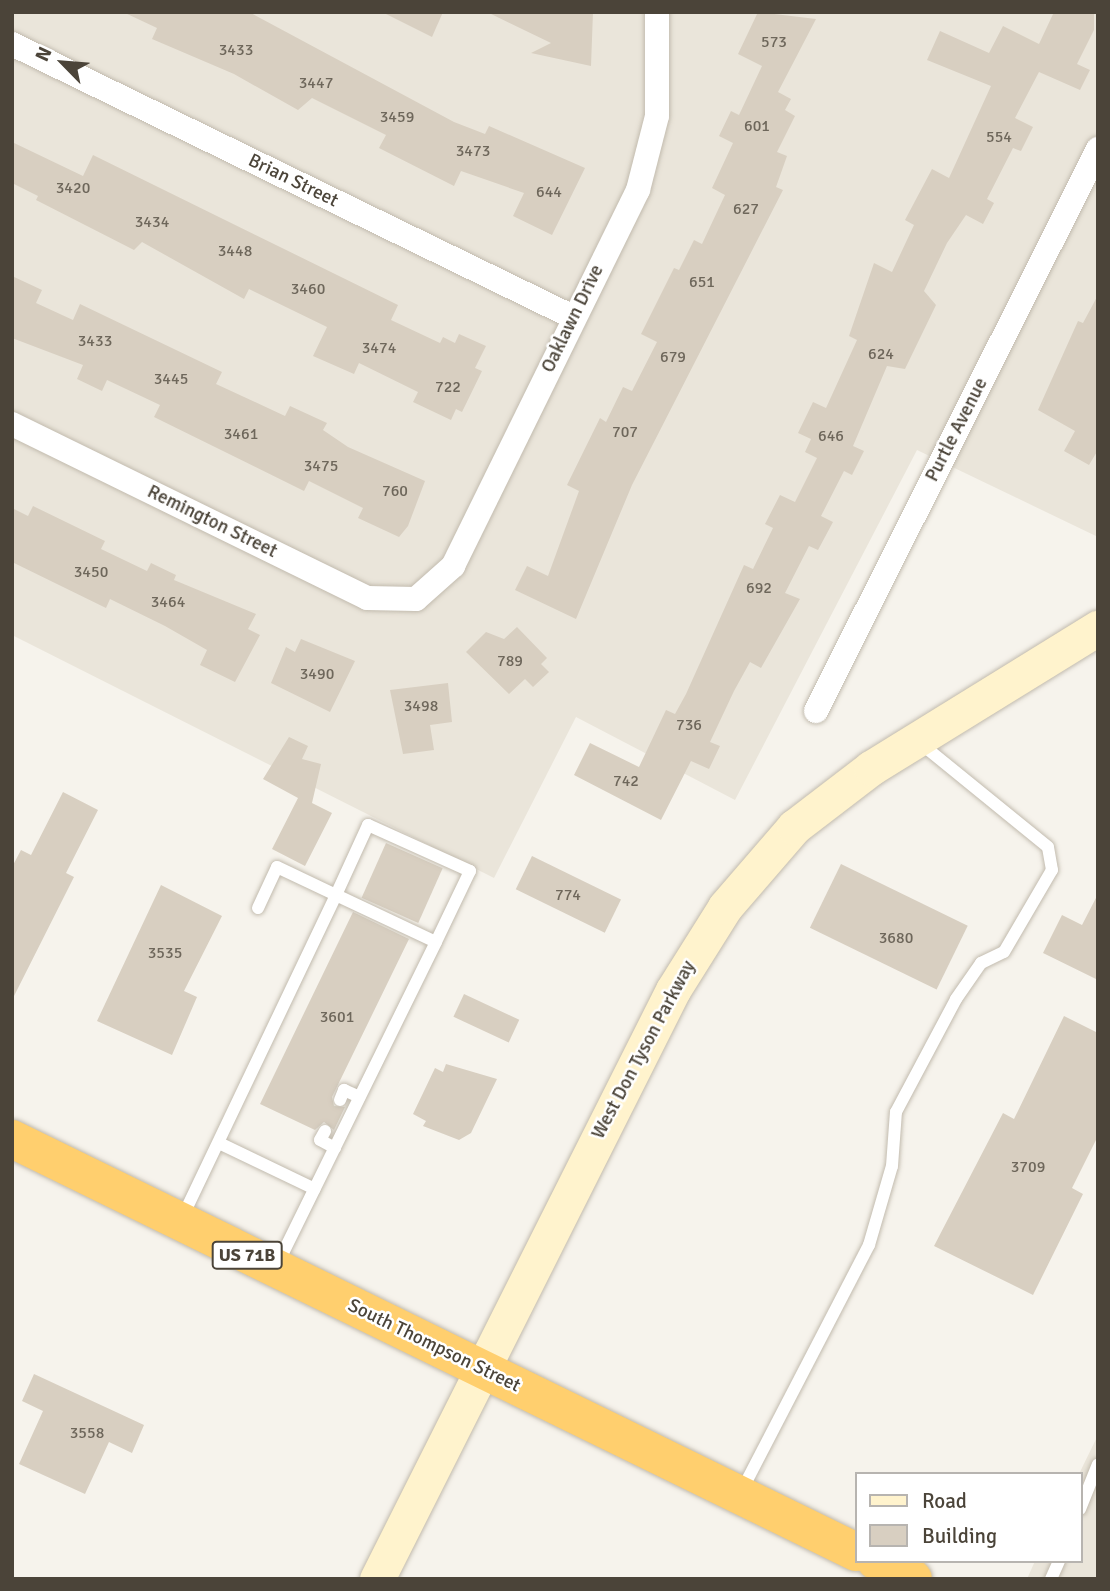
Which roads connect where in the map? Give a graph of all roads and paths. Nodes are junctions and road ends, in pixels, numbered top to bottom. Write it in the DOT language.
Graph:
graph roads {
  1 [pos="657,12"];
  2 [pos="12,44"];
  3 [pos="1098,149"];
  4 [pos="573,317"];
  5 [pos="12,424"];
  6 [pos="416,599"];
  7 [pos="1098,628"];
  8 [pos="816,711"];
  9 [pos="917,741"];
  10 [pos="336,895"];
  11 [pos="258,908"];
  12 [pos="436,942"];
  13 [pos="360,1097"];
  14 [pos="341,1100"];
  15 [pos="325,1131"];
  16 [pos="12,1139"];
  17 [pos="219,1143"];
  18 [pos="335,1148"];
  19 [pos="315,1188"];
  20 [pos="181,1222"];
  21 [pos="275,1269"];
  22 [pos="482,1370"];
  23 [pos="1098,1464"];
  24 [pos="740,1495"];
  25 [pos="1082,1503"];
  26 [pos="855,1552"];
  27 [pos="880,1563"];
  28 [pos="1058,1563"];
  29 [pos="377,1579"];
  30 [pos="913,1579"];
  31 [pos="1051,1579"];
  1 -- 4 [label="street, Oaklawn Drive"];
  2 -- 4 [label="street, Brian Street"];
  3 -- 8 [label="street, Purtle Avenue"];
  4 -- 6 [label="street, Oaklawn Drive"];
  5 -- 6 [label="street, Remington Street"];
  7 -- 9 [label="main road, West Don Tyson Parkway"];
  9 -- 22 [label="main road, West Don Tyson Parkway"];
  9 -- 24 [label="lane"];
  10 -- 11 [label="lane"];
  10 -- 12 [label="lane"];
  10 -- 12 [label="lane"];
  10 -- 17 [label="lane"];
  12 -- 13 [label="lane"];
  13 -- 14 [label="lane"];
  13 -- 18 [label="lane"];
  15 -- 18 [label="lane"];
  16 -- 20 [label="highway, South Thompson Street / US 71B"];
  17 -- 19 [label="lane"];
  17 -- 20 [label="lane"];
  18 -- 19 [label="lane"];
  19 -- 21 [label="lane"];
  20 -- 21 [label="highway, South Thompson Street / US 71B"];
  21 -- 22 [label="highway, South Thompson Street / US 71B"];
  22 -- 24 [label="highway, South Thompson Street / US 71B"];
  22 -- 29 [label="main road, West Don Tyson Parkway"];
  23 -- 25 [label="lane"];
  24 -- 26 [label="highway, South Thompson Street / US 71B"];
  27 -- 30 [label="highway"];
  28 -- 31 [label="lane"];
}
